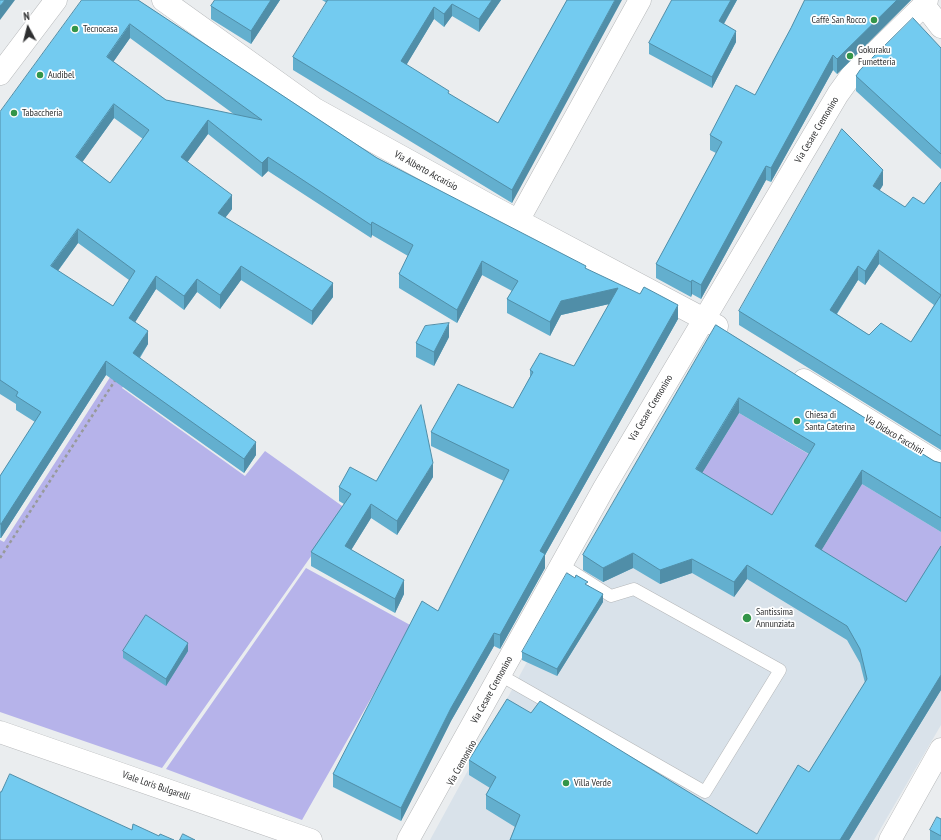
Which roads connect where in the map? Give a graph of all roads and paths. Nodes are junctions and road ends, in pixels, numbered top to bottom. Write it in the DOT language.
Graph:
graph roads {
  1 [pos="56,0"];
  2 [pos="163,0"];
  3 [pos="640,0"];
  4 [pos="925,3"];
  5 [pos="941,27"];
  6 [pos="0,74"];
  7 [pos="518,221"];
  8 [pos="704,318"];
  9 [pos="731,335"];
  10 [pos="784,368"];
  11 [pos="119,376"];
  12 [pos="941,465"];
  13 [pos="0,558"];
  14 [pos="562,565"];
  15 [pos="533,652"];
  16 [pos="505,677"];
  17 [pos="0,732"];
  18 [pos="941,749"];
  19 [pos="311,840"];
  20 [pos="408,840"];
  21 [pos="419,840"];
  22 [pos="890,840"];
  1 -- 6 [label="street"];
  2 -- 7 [label="street, Via Alberto Accarisio"];
  3 -- 7 [label="street"];
  4 -- 5 [label="street"];
  4 -- 8 [label="street, Via Cesare Cremonino"];
  7 -- 8 [label="street, Via Alberto Accarisio"];
  8 -- 9 [label="street"];
  8 -- 14 [label="street, Via Cesare Cremonino"];
  10 -- 12 [label="street, Via Didaco Facchini"];
  11 -- 13 [label="path"];
  14 -- 16 [label="street, Via Cesare Cremonino"];
  14 -- 16 [label="lane"];
  15 -- 16 [label="street, Via Cremonino"];
  16 -- 20 [label="street, Via Cesare Cremonino"];
  16 -- 21 [label="street, Via Cremonino"];
  17 -- 19 [label="street, Viale Loris Bulgarelli"];
  18 -- 22 [label="street"];
}
